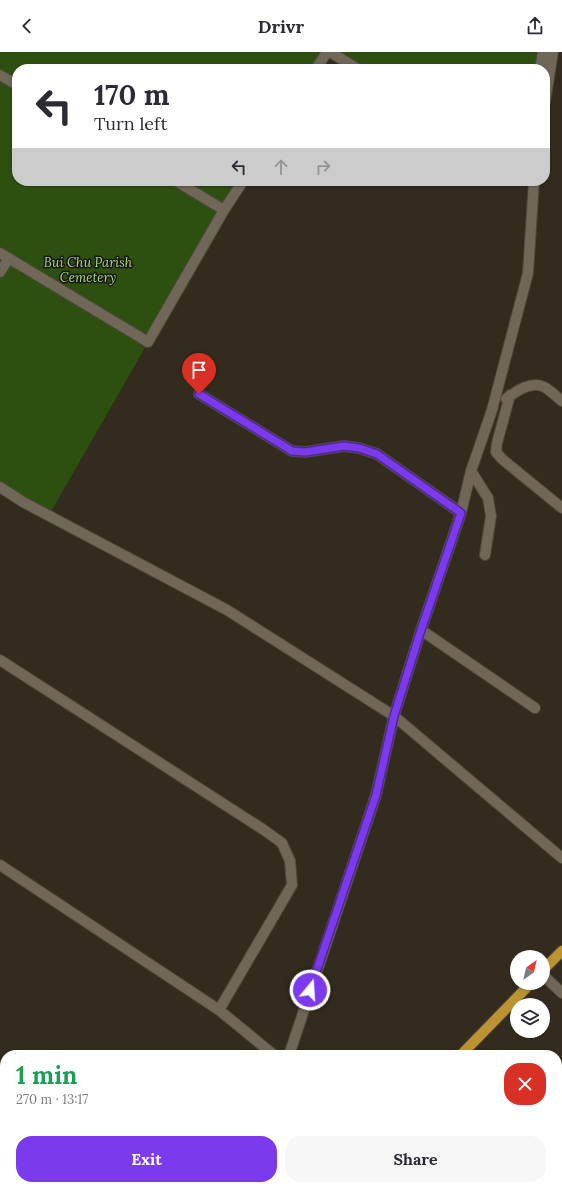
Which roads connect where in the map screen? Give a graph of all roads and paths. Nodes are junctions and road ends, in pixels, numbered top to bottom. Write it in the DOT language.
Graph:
graph roads {
  1 [pos="327,52"];
  2 [pos="330,52"];
  3 [pos="543,52"];
  4 [pos="553,52"];
  5 [pos="319,64"];
  6 [pos="350,64"];
  7 [pos="541,64"];
  8 [pos="550,71"];
  9 [pos="0,75"];
  10 [pos="12,82"];
  11 [pos="184,186"];
  12 [pos="240,186"];
  13 [pos="534,186"];
  14 [pos="224,210"];
  15 [pos="4,256"];
  16 [pos="0,272"];
  17 [pos="199,394"];
  18 [pos="510,395"];
  19 [pos="562,401"];
  20 [pos="492,410"];
  21 [pos="471,471"];
  22 [pos="0,488"];
  23 [pos="562,508"];
  24 [pos="461,513"];
  25 [pos="485,555"];
  26 [pos="421,630"];
  27 [pos="0,660"];
  28 [pos="535,708"];
  29 [pos="394,716"];
  30 [pos="562,858"];
  31 [pos="0,865"];
  32 [pos="562,951"];
  33 [pos="550,963"];
  34 [pos="550,982"];
  35 [pos="524,990"];
  36 [pos="562,993"];
  37 [pos="219,1010"];
  38 [pos="268,1050"];
  39 [pos="291,1050"];
  40 [pos="466,1050"];
  1 -- 5 [label="street"];
  2 -- 6 [label="street"];
  3 -- 7 [label="street"];
  4 -- 8 [label="street"];
  9 -- 10 [label="street"];
  11 -- 14 [label="street"];
  12 -- 14 [label="street"];
  13 -- 20 [label="street"];
  14 -- 15 [label="street"];
  15 -- 16 [label="street"];
  17 -- 24 [label="street"];
  18 -- 19 [label="street"];
  18 -- 20 [label="street"];
  18 -- 23 [label="street"];
  20 -- 21 [label="street"];
  21 -- 24 [label="street"];
  21 -- 25 [label="street"];
  22 -- 29 [label="street"];
  24 -- 26 [label="street"];
  26 -- 28 [label="street"];
  26 -- 29 [label="street"];
  27 -- 37 [label="street"];
  29 -- 30 [label="street"];
  29 -- 39 [label="street"];
  31 -- 37 [label="street"];
  32 -- 33 [label="main road"];
  34 -- 36 [label="street"];
  35 -- 40 [label="main road"];
  37 -- 38 [label="street"];
}
